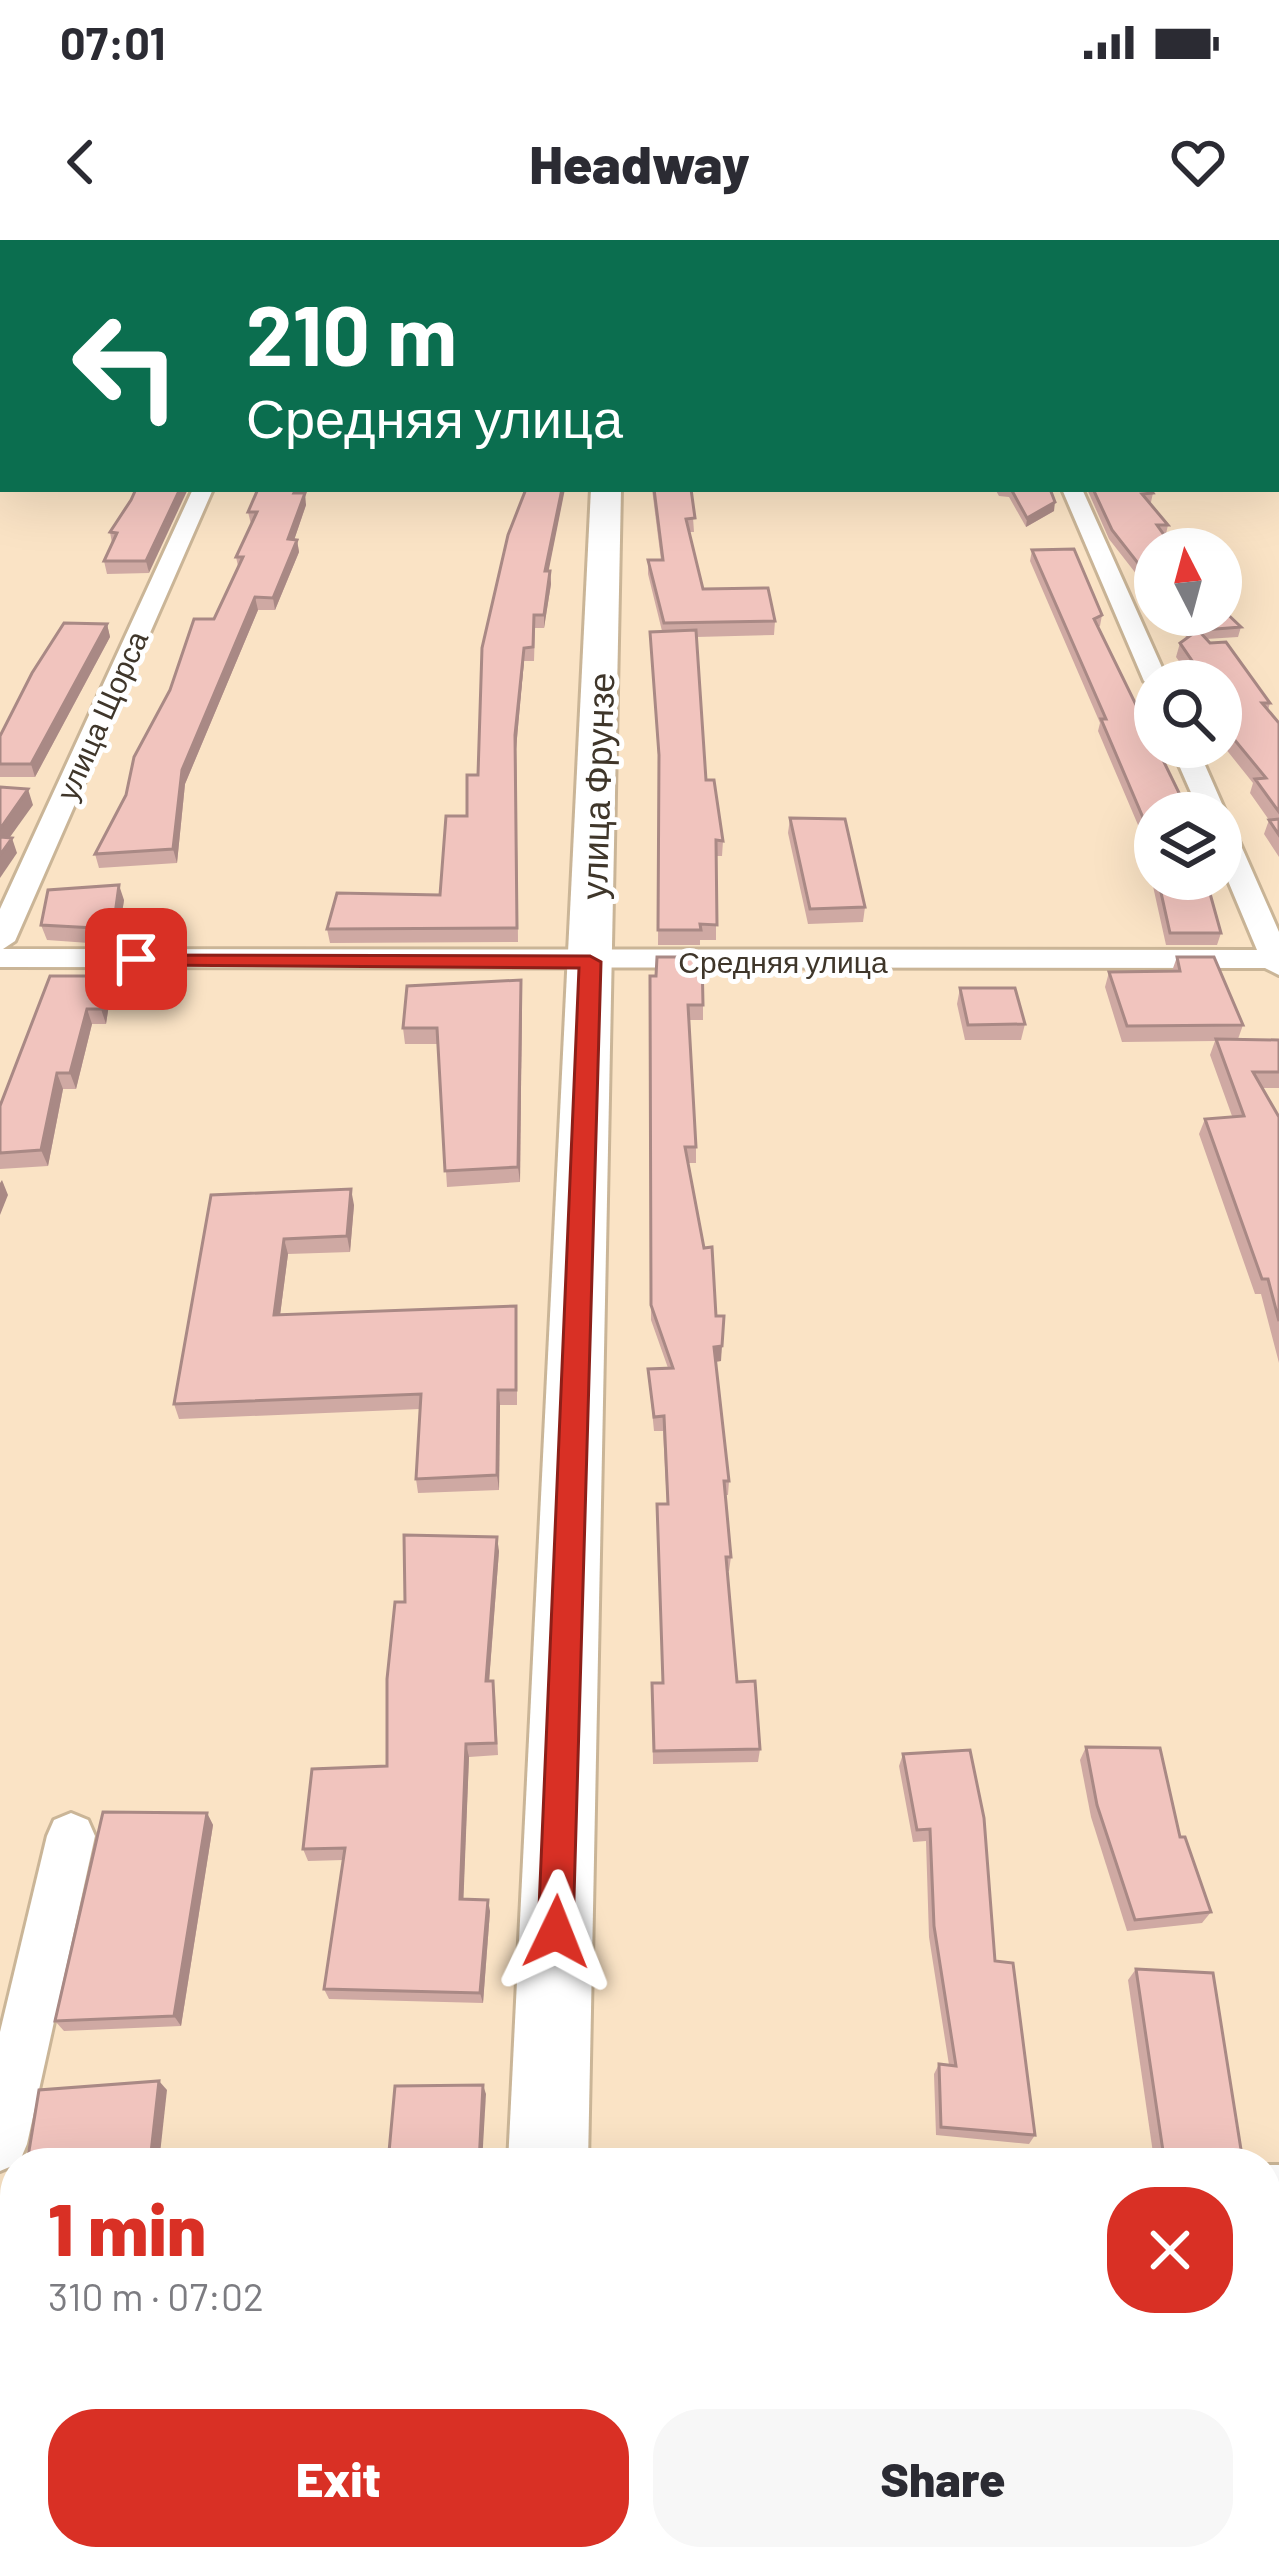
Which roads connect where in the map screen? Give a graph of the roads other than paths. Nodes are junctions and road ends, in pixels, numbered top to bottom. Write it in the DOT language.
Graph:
graph roads {
  1 [pos="202,492"];
  2 [pos="606,492"];
  3 [pos="1073,492"];
  4 [pos="1147,660"];
  5 [pos="1242,880"];
  6 [pos="0,941"];
  7 [pos="0,958"];
  8 [pos="1278,961"];
  9 [pos="590,962"];
  10 [pos="71,1836"];
  11 [pos="0,2144"];
  12 [pos="549,2148"];
  1 -- 6 [label="street, улица Щорса"];
  2 -- 9 [label="street, улица Фрунзе"];
  3 -- 4 [label="street"];
  5 -- 8 [label="street"];
  7 -- 9 [label="street, Средняя улица"];
  8 -- 9 [label="street, Средняя улица"];
  9 -- 12 [label="street, улица Фрунзе"];
  10 -- 11 [label="street"];
}
